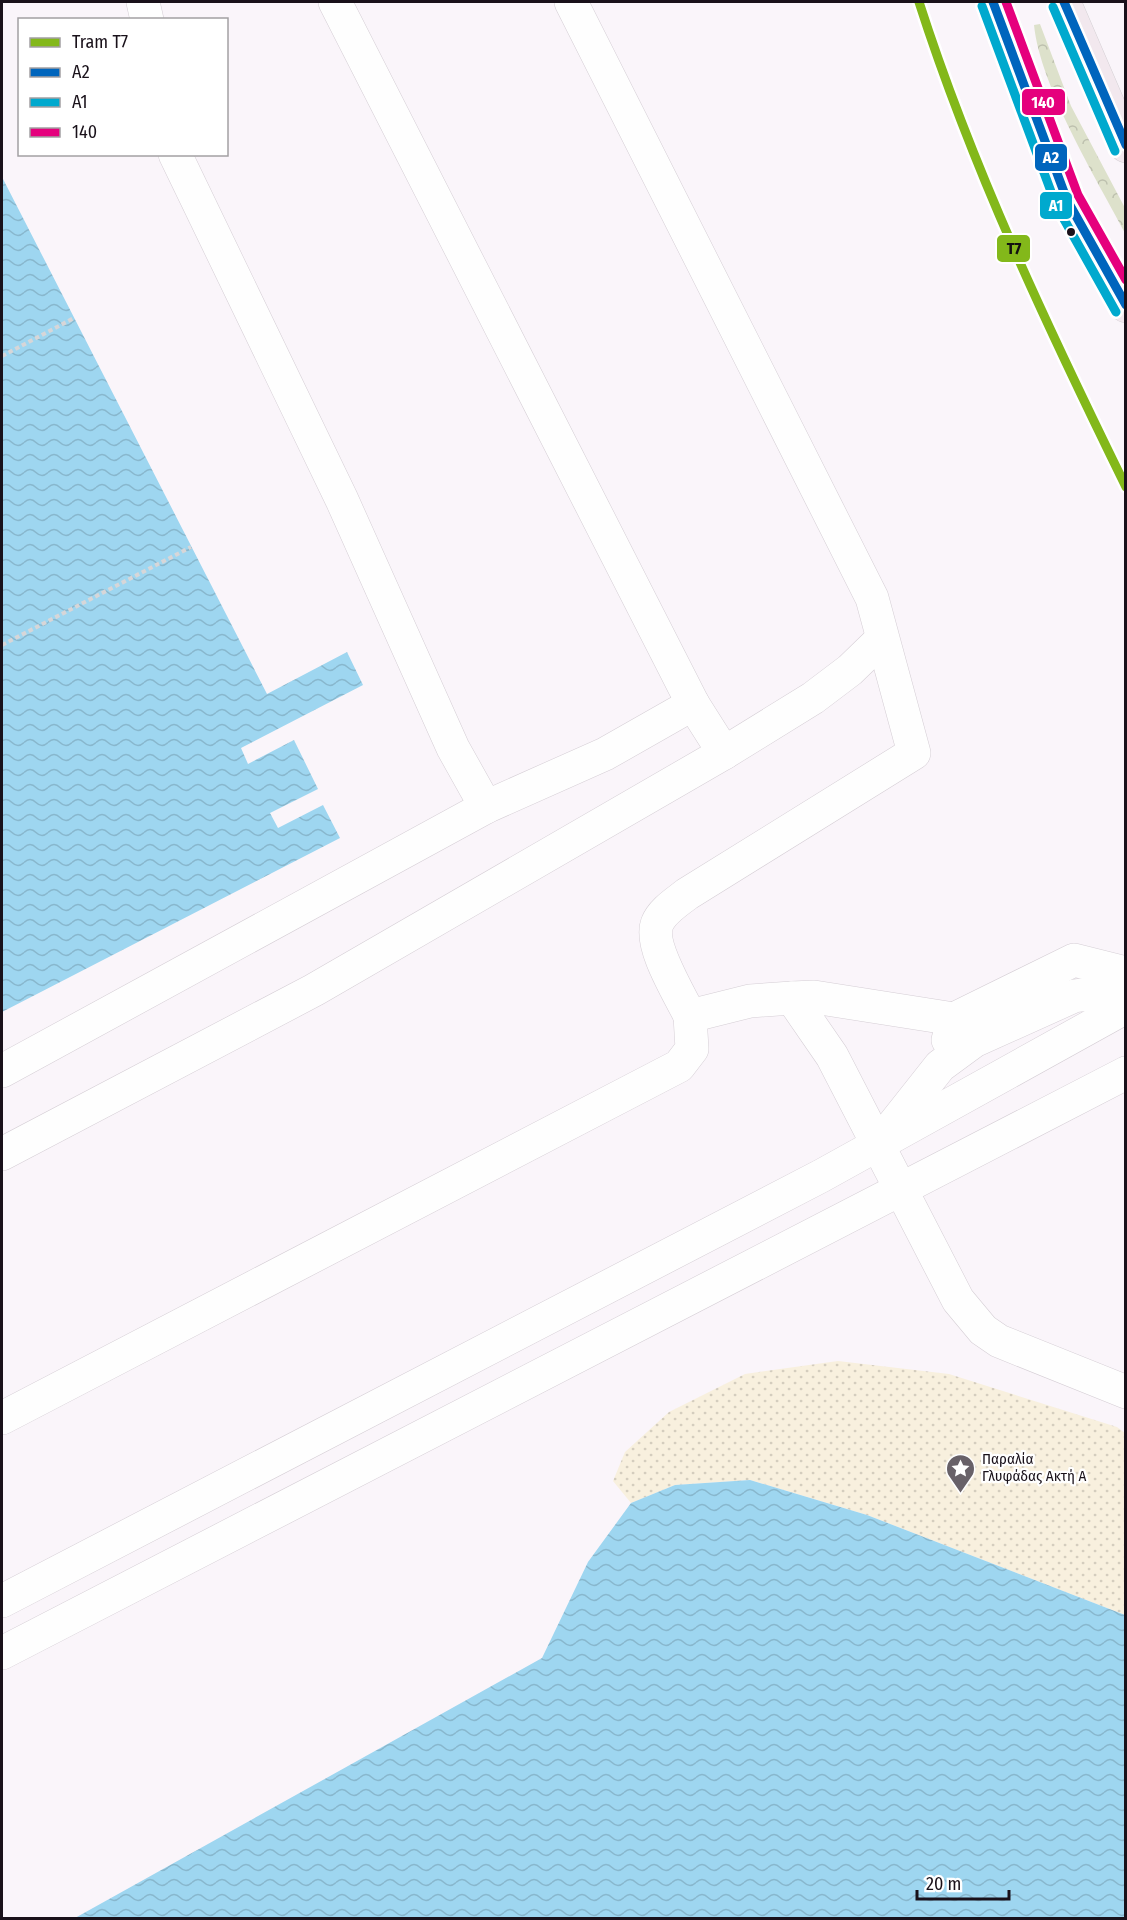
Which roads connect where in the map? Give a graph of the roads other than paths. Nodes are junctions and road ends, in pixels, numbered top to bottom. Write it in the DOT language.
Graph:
graph roads {
  1 [pos="143,2"];
  2 [pos="335,2"];
  3 [pos="571,2"];
  4 [pos="993,2"];
  5 [pos="1064,2"];
  6 [pos="147,18"];
  7 [pos="1125,146"];
  8 [pos="176,156"];
  9 [pos="1125,306"];
  10 [pos="882,639"];
  11 [pos="693,704"];
  12 [pos="724,753"];
  13 [pos="486,807"];
  14 [pos="1125,973"];
  15 [pos="1125,989"];
  16 [pos="792,998"];
  17 [pos="1125,1007"];
  18 [pos="690,1016"];
  19 [pos="954,1019"];
  20 [pos="940,1066"];
  21 [pos="2,1071"];
  22 [pos="1125,1072"];
  23 [pos="876,1146"];
  24 [pos="2,1154"];
  25 [pos="900,1188"];
  26 [pos="1125,1392"];
  27 [pos="2,1418"];
  28 [pos="2,1600"];
  29 [pos="2,1653"];
  1 -- 6 [label="lane"];
  2 -- 11 [label="lane"];
  3 -- 10 [label="lane"];
  4 -- 9 [label="highway"];
  5 -- 7 [label="highway"];
  8 -- 13 [label="lane"];
  10 -- 12 [label="lane"];
  10 -- 18 [label="lane"];
  11 -- 12 [label="lane"];
  11 -- 13 [label="lane"];
  12 -- 24 [label="lane"];
  13 -- 21 [label="lane"];
  14 -- 19 [label="lane"];
  15 -- 20 [label="lane"];
  16 -- 18 [label="lane"];
  16 -- 19 [label="lane"];
  16 -- 23 [label="lane"];
  17 -- 23 [label="lane"];
  18 -- 27 [label="lane"];
  19 -- 20 [label="lane"];
  20 -- 23 [label="lane"];
  22 -- 25 [label="lane"];
  23 -- 25 [label="lane"];
  23 -- 28 [label="lane"];
  25 -- 26 [label="lane"];
  25 -- 29 [label="lane"];
}
